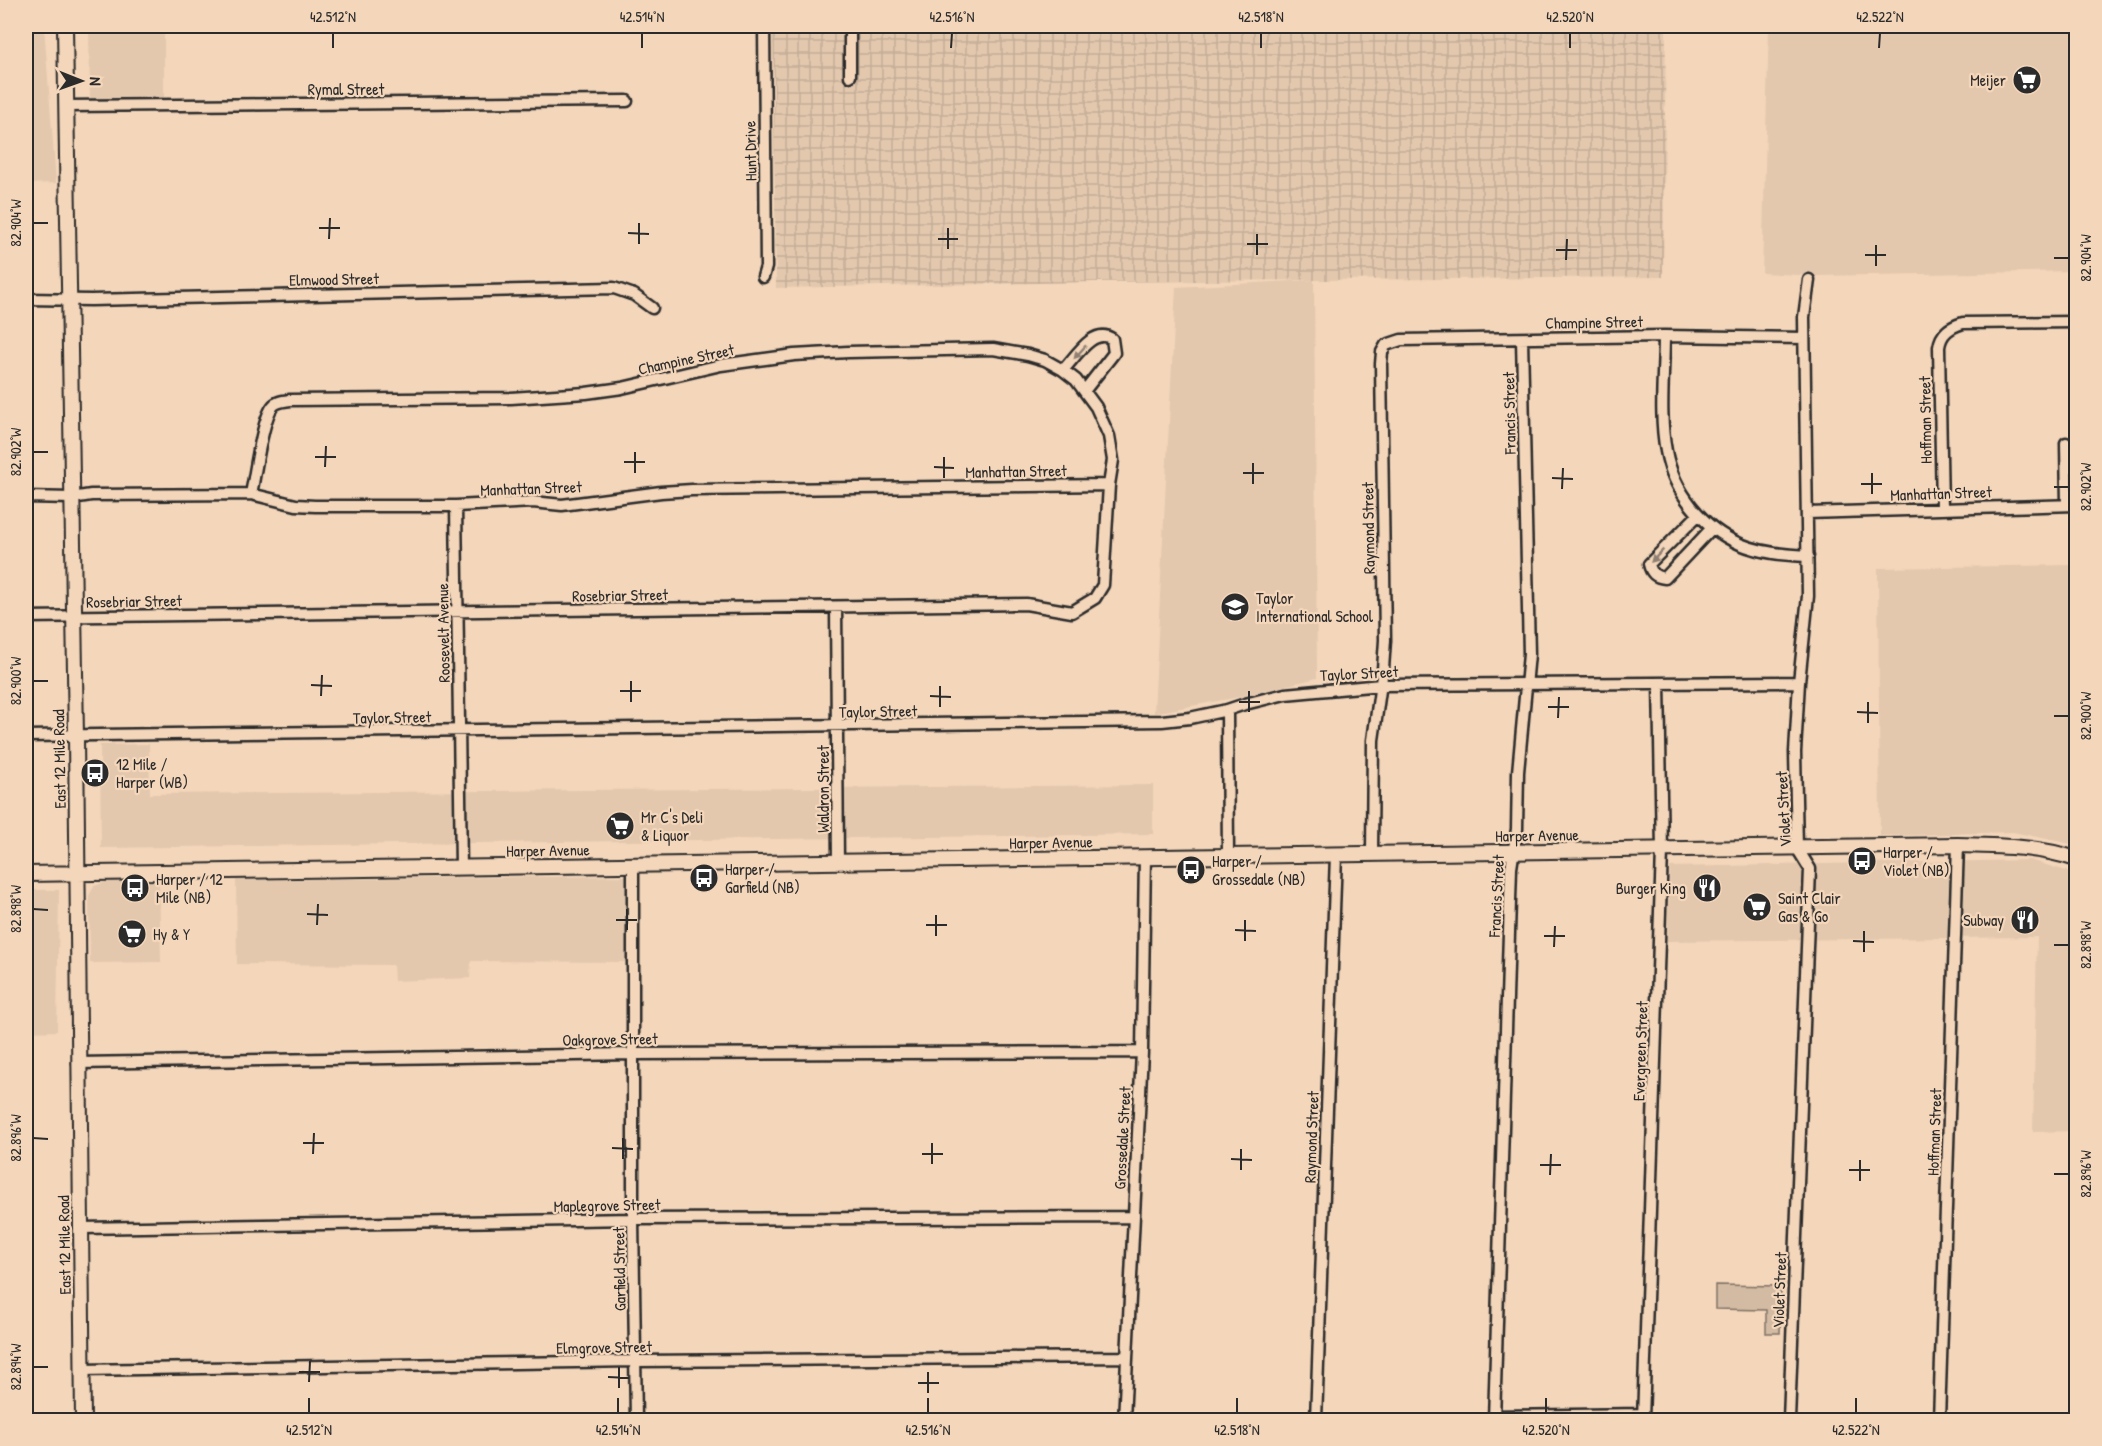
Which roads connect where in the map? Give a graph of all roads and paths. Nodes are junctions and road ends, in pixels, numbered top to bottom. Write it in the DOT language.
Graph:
graph roads {
  1 [pos="65,26"];
  2 [pos="764,26"];
  3 [pos="850,26"];
  4 [pos="850,76"];
  5 [pos="627,101"];
  6 [pos="66,106"];
  7 [pos="764,277"];
  8 [pos="1809,280"];
  9 [pos="26,298"];
  10 [pos="70,299"];
  11 [pos="652,308"];
  12 [pos="2076,322"];
  13 [pos="1664,336"];
  14 [pos="1804,338"];
  15 [pos="1522,339"];
  16 [pos="1386,345"];
  17 [pos="1063,370"];
  18 [pos="1085,390"];
  19 [pos="2066,443"];
  20 [pos="1109,485"];
  21 [pos="251,494"];
  22 [pos="26,498"];
  23 [pos="72,498"];
  24 [pos="2072,505"];
  25 [pos="456,506"];
  26 [pos="1942,508"];
  27 [pos="1807,513"];
  28 [pos="1698,515"];
  29 [pos="1712,528"];
  30 [pos="1808,556"];
  31 [pos="836,607"];
  32 [pos="458,612"];
  33 [pos="26,618"];
  34 [pos="74,618"];
  35 [pos="1799,682"];
  36 [pos="1659,683"];
  37 [pos="1527,684"];
  38 [pos="1381,685"];
  39 [pos="1227,711"];
  40 [pos="837,726"];
  41 [pos="460,731"];
  42 [pos="26,736"];
  43 [pos="76,737"];
  44 [pos="1958,845"];
  45 [pos="1797,848"];
  46 [pos="1662,851"];
  47 [pos="1514,852"];
  48 [pos="1372,854"];
  49 [pos="1336,855"];
  50 [pos="1228,856"];
  51 [pos="1145,857"];
  52 [pos="2076,859"];
  53 [pos="838,863"];
  54 [pos="633,866"];
  55 [pos="461,868"];
  56 [pos="77,873"];
  57 [pos="26,874"];
  58 [pos="1142,1052"];
  59 [pos="633,1054"];
  60 [pos="78,1064"];
  61 [pos="1133,1217"];
  62 [pos="633,1219"];
  63 [pos="81,1228"];
  64 [pos="1127,1357"];
  65 [pos="635,1361"];
  66 [pos="82,1370"];
  67 [pos="1643,1417"];
  68 [pos="1494,1418"];
  69 [pos="83,1420"];
  70 [pos="636,1420"];
  71 [pos="1124,1420"];
  72 [pos="1317,1420"];
  73 [pos="1789,1420"];
  74 [pos="1939,1420"];
  1 -- 6 [label="main road, East 12 Mile Road"];
  2 -- 7 [label="street, Hunt Drive"];
  3 -- 4 [label="street"];
  5 -- 6 [label="street, Rymal Street"];
  6 -- 10 [label="main road, East 12 Mile Road"];
  8 -- 14 [label="street, Violet Street"];
  9 -- 10 [label="street, Elmwood Street"];
  10 -- 11 [label="street, Elmwood Street"];
  10 -- 23 [label="main road, East 12 Mile Road"];
  12 -- 26 [label="street, Hoffman Street"];
  13 -- 14 [label="street, Champine Street"];
  13 -- 15 [label="street, Champine Street"];
  13 -- 28 [label="street"];
  14 -- 27 [label="street, Violet Street"];
  15 -- 16 [label="street, Champine Street"];
  15 -- 37 [label="street, Francis Street"];
  16 -- 38 [label="street, Raymond Street"];
  17 -- 18 [label="street, Champine Street"];
  18 -- 17 [label="street, one-way"];
  17 -- 21 [label="street, Champine Street"];
  18 -- 20 [label="street, Champine Street"];
  19 -- 24 [label="street"];
  20 -- 25 [label="street, Manhattan Street"];
  20 -- 31 [label="street, Rosebriar Street"];
  21 -- 23 [label="street, Manhattan Street"];
  21 -- 25 [label="street, Manhattan Street"];
  22 -- 23 [label="street, Manhattan Street"];
  23 -- 34 [label="main road, East 12 Mile Road"];
  24 -- 26 [label="street, Manhattan Street"];
  25 -- 32 [label="street, Roosevelt Avenue"];
  26 -- 27 [label="street, Manhattan Street"];
  27 -- 30 [label="street, Violet Street"];
  28 -- 29 [label="street"];
  28 -- 29 [label="street, one-way"];
  29 -- 30 [label="street"];
  30 -- 35 [label="street, Violet Street"];
  31 -- 32 [label="street, Rosebriar Street"];
  31 -- 40 [label="street, Waldron Street"];
  32 -- 34 [label="street, Rosebriar Street"];
  32 -- 41 [label="street, Roosevelt Avenue"];
  33 -- 34 [label="street, Rosebriar Street"];
  34 -- 43 [label="main road, East 12 Mile Road"];
  35 -- 36 [label="street, Taylor Street"];
  35 -- 45 [label="street, Violet Street"];
  36 -- 37 [label="street, Taylor Street"];
  36 -- 46 [label="street, Evergreen Street"];
  37 -- 38 [label="street, Taylor Street"];
  37 -- 47 [label="street, Francis Street"];
  38 -- 39 [label="street, Taylor Street"];
  38 -- 48 [label="street, Raymond Street"];
  39 -- 40 [label="street, Taylor Street"];
  39 -- 50 [label="street"];
  40 -- 41 [label="street, Taylor Street"];
  40 -- 53 [label="street, Waldron Street"];
  41 -- 43 [label="street, Taylor Street"];
  41 -- 55 [label="street, Roosevelt Avenue"];
  42 -- 43 [label="street, Taylor Street"];
  43 -- 56 [label="main road, East 12 Mile Road"];
  44 -- 45 [label="main road, Harper Avenue"];
  44 -- 52 [label="main road, Harper Avenue"];
  44 -- 74 [label="street, Hoffman Street"];
  45 -- 46 [label="main road, Harper Avenue"];
  45 -- 73 [label="street, Violet Street"];
  46 -- 47 [label="main road, Harper Avenue"];
  46 -- 67 [label="street, Evergreen Street"];
  47 -- 48 [label="main road, Harper Avenue"];
  47 -- 68 [label="street, Francis Street"];
  48 -- 49 [label="main road, Harper Avenue"];
  49 -- 50 [label="main road, Harper Avenue"];
  49 -- 72 [label="street, Raymond Street"];
  50 -- 51 [label="main road, Harper Avenue"];
  51 -- 53 [label="main road, Harper Avenue"];
  51 -- 58 [label="street, Grossedale Street"];
  53 -- 54 [label="main road, Harper Avenue"];
  54 -- 55 [label="main road, Harper Avenue"];
  54 -- 59 [label="street, Garfield Street"];
  55 -- 56 [label="main road, Harper Avenue"];
  56 -- 57 [label="main road, Harper Avenue"];
  56 -- 60 [label="main road, East 12 Mile Road"];
  58 -- 59 [label="street, Oakgrove Street"];
  58 -- 61 [label="street, Grossedale Street"];
  59 -- 60 [label="street, Oakgrove Street"];
  59 -- 62 [label="street, Garfield Street"];
  60 -- 63 [label="main road, East 12 Mile Road"];
  61 -- 62 [label="street, Maplegrove Street"];
  61 -- 64 [label="street, Grossedale Street"];
  62 -- 63 [label="street, Maplegrove Street"];
  62 -- 65 [label="street, Garfield Street"];
  63 -- 66 [label="main road, East 12 Mile Road"];
  64 -- 65 [label="street, Elmgrove Street"];
  64 -- 71 [label="street, Grossedale Street"];
  65 -- 66 [label="street, Elmgrove Street"];
  65 -- 70 [label="street, Garfield Street"];
  66 -- 69 [label="main road, East 12 Mile Road"];
  67 -- 68 [label="street"];
}
